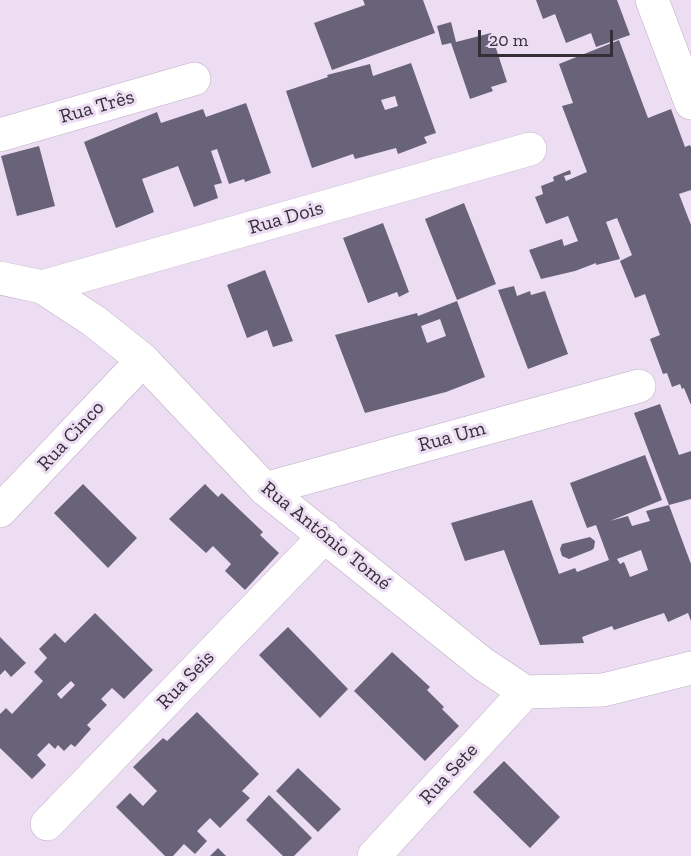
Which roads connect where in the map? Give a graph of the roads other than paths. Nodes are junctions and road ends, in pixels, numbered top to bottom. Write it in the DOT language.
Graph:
graph roads {
  1 [pos="652,0"];
  2 [pos="194,79"];
  3 [pos="691,104"];
  4 [pos="0,135"];
  5 [pos="530,149"];
  6 [pos="0,278"];
  7 [pos="42,287"];
  8 [pos="143,360"];
  9 [pos="639,386"];
  10 [pos="265,489"];
  11 [pos="0,511"];
  12 [pos="325,536"];
  13 [pos="688,679"];
  14 [pos="525,692"];
  15 [pos="47,824"];
  16 [pos="374,856"];
  1 -- 3 [label="street"];
  2 -- 4 [label="street, Rua Três"];
  5 -- 7 [label="street, Rua Dois"];
  6 -- 7 [label="street, Rua Antônio Tomé"];
  7 -- 8 [label="street, Rua Antônio Tomé"];
  8 -- 10 [label="street, Rua Antônio Tomé"];
  8 -- 11 [label="street, Rua Cinco"];
  9 -- 10 [label="street, Rua Um"];
  10 -- 12 [label="street, Rua Antônio Tomé"];
  12 -- 14 [label="street, Rua Antônio Tomé"];
  12 -- 15 [label="street, Rua Seis"];
  13 -- 14 [label="street"];
  14 -- 16 [label="street, Rua Sete"];
}
